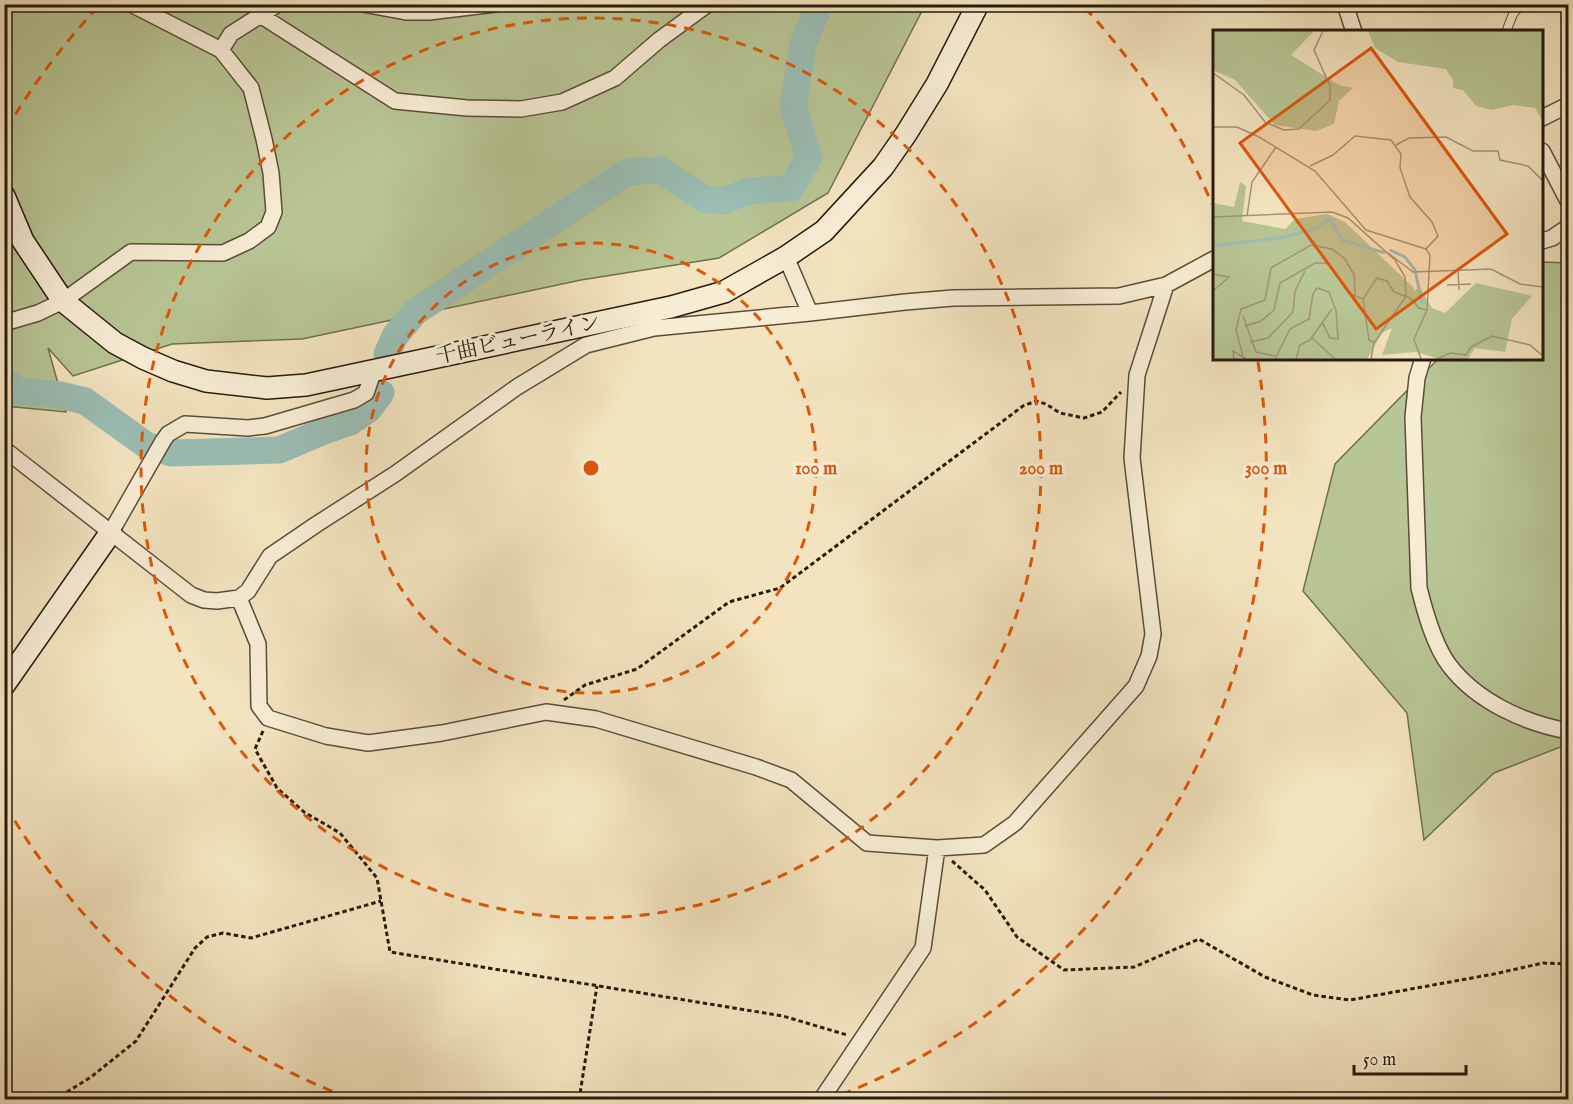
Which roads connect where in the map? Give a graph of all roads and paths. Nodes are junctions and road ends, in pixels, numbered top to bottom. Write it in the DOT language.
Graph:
graph roads {
  1 [pos="132,4"];
  2 [pos="278,4"];
  3 [pos="363,4"];
  4 [pos="495,4"];
  5 [pos="708,4"];
  6 [pos="978,4"];
  7 [pos="1345,4"];
  8 [pos="1522,4"];
  9 [pos="260,15"];
  10 [pos="1353,30"];
  11 [pos="1507,30"];
  12 [pos="221,50"];
  13 [pos="1569,105"];
  14 [pos="1543,118"];
  15 [pos="1543,153"];
  16 [pos="4,196"];
  17 [pos="1569,201"];
  18 [pos="1569,227"];
  19 [pos="1543,241"];
  20 [pos="786,257"];
  21 [pos="1213,260"];
  22 [pos="1166,285"];
  23 [pos="63,301"];
  24 [pos="810,313"];
  25 [pos="4,323"];
  26 [pos="1422,360"];
  27 [pos="374,370"];
  28 [pos="1137,375"];
  29 [pos="4,448"];
  30 [pos="111,532"];
  31 [pos="239,598"];
  32 [pos="4,685"];
  33 [pos="546,712"];
  34 [pos="268,718"];
  35 [pos="1569,731"];
  36 [pos="937,848"];
  37 [pos="381,901"];
  38 [pos="1569,964"];
  39 [pos="597,986"];
  40 [pos="863,1039"];
  41 [pos="54,1100"];
  42 [pos="579,1100"];
  43 [pos="821,1100"];
  1 -- 12 [label="street"];
  2 -- 9 [label="street"];
  3 -- 4 [label="street"];
  5 -- 9 [label="street"];
  6 -- 20 [label="street, 千曲ビューライン"];
  7 -- 10 [label="street"];
  8 -- 11 [label="lane"];
  9 -- 12 [label="street"];
  12 -- 23 [label="street"];
  13 -- 14 [label="street"];
  15 -- 17 [label="street"];
  16 -- 23 [label="street, 千曲ビューライン"];
  18 -- 19 [label="street"];
  20 -- 24 [label="street"];
  20 -- 27 [label="street, 千曲ビューライン"];
  21 -- 22 [label="street"];
  22 -- 24 [label="street"];
  22 -- 28 [label="street"];
  23 -- 25 [label="street"];
  23 -- 27 [label="street, 千曲ビューライン"];
  24 -- 31 [label="street"];
  26 -- 35 [label="street"];
  27 -- 30 [label="street"];
  28 -- 33 [label="path"];
  28 -- 36 [label="street"];
  29 -- 30 [label="street"];
  30 -- 31 [label="street"];
  30 -- 32 [label="street"];
  31 -- 34 [label="street"];
  33 -- 34 [label="street"];
  33 -- 36 [label="street"];
  34 -- 37 [label="path"];
  36 -- 38 [label="path"];
  36 -- 40 [label="street"];
  37 -- 39 [label="path"];
  37 -- 41 [label="path"];
  39 -- 40 [label="path"];
  39 -- 42 [label="path"];
  40 -- 43 [label="street"];
}
